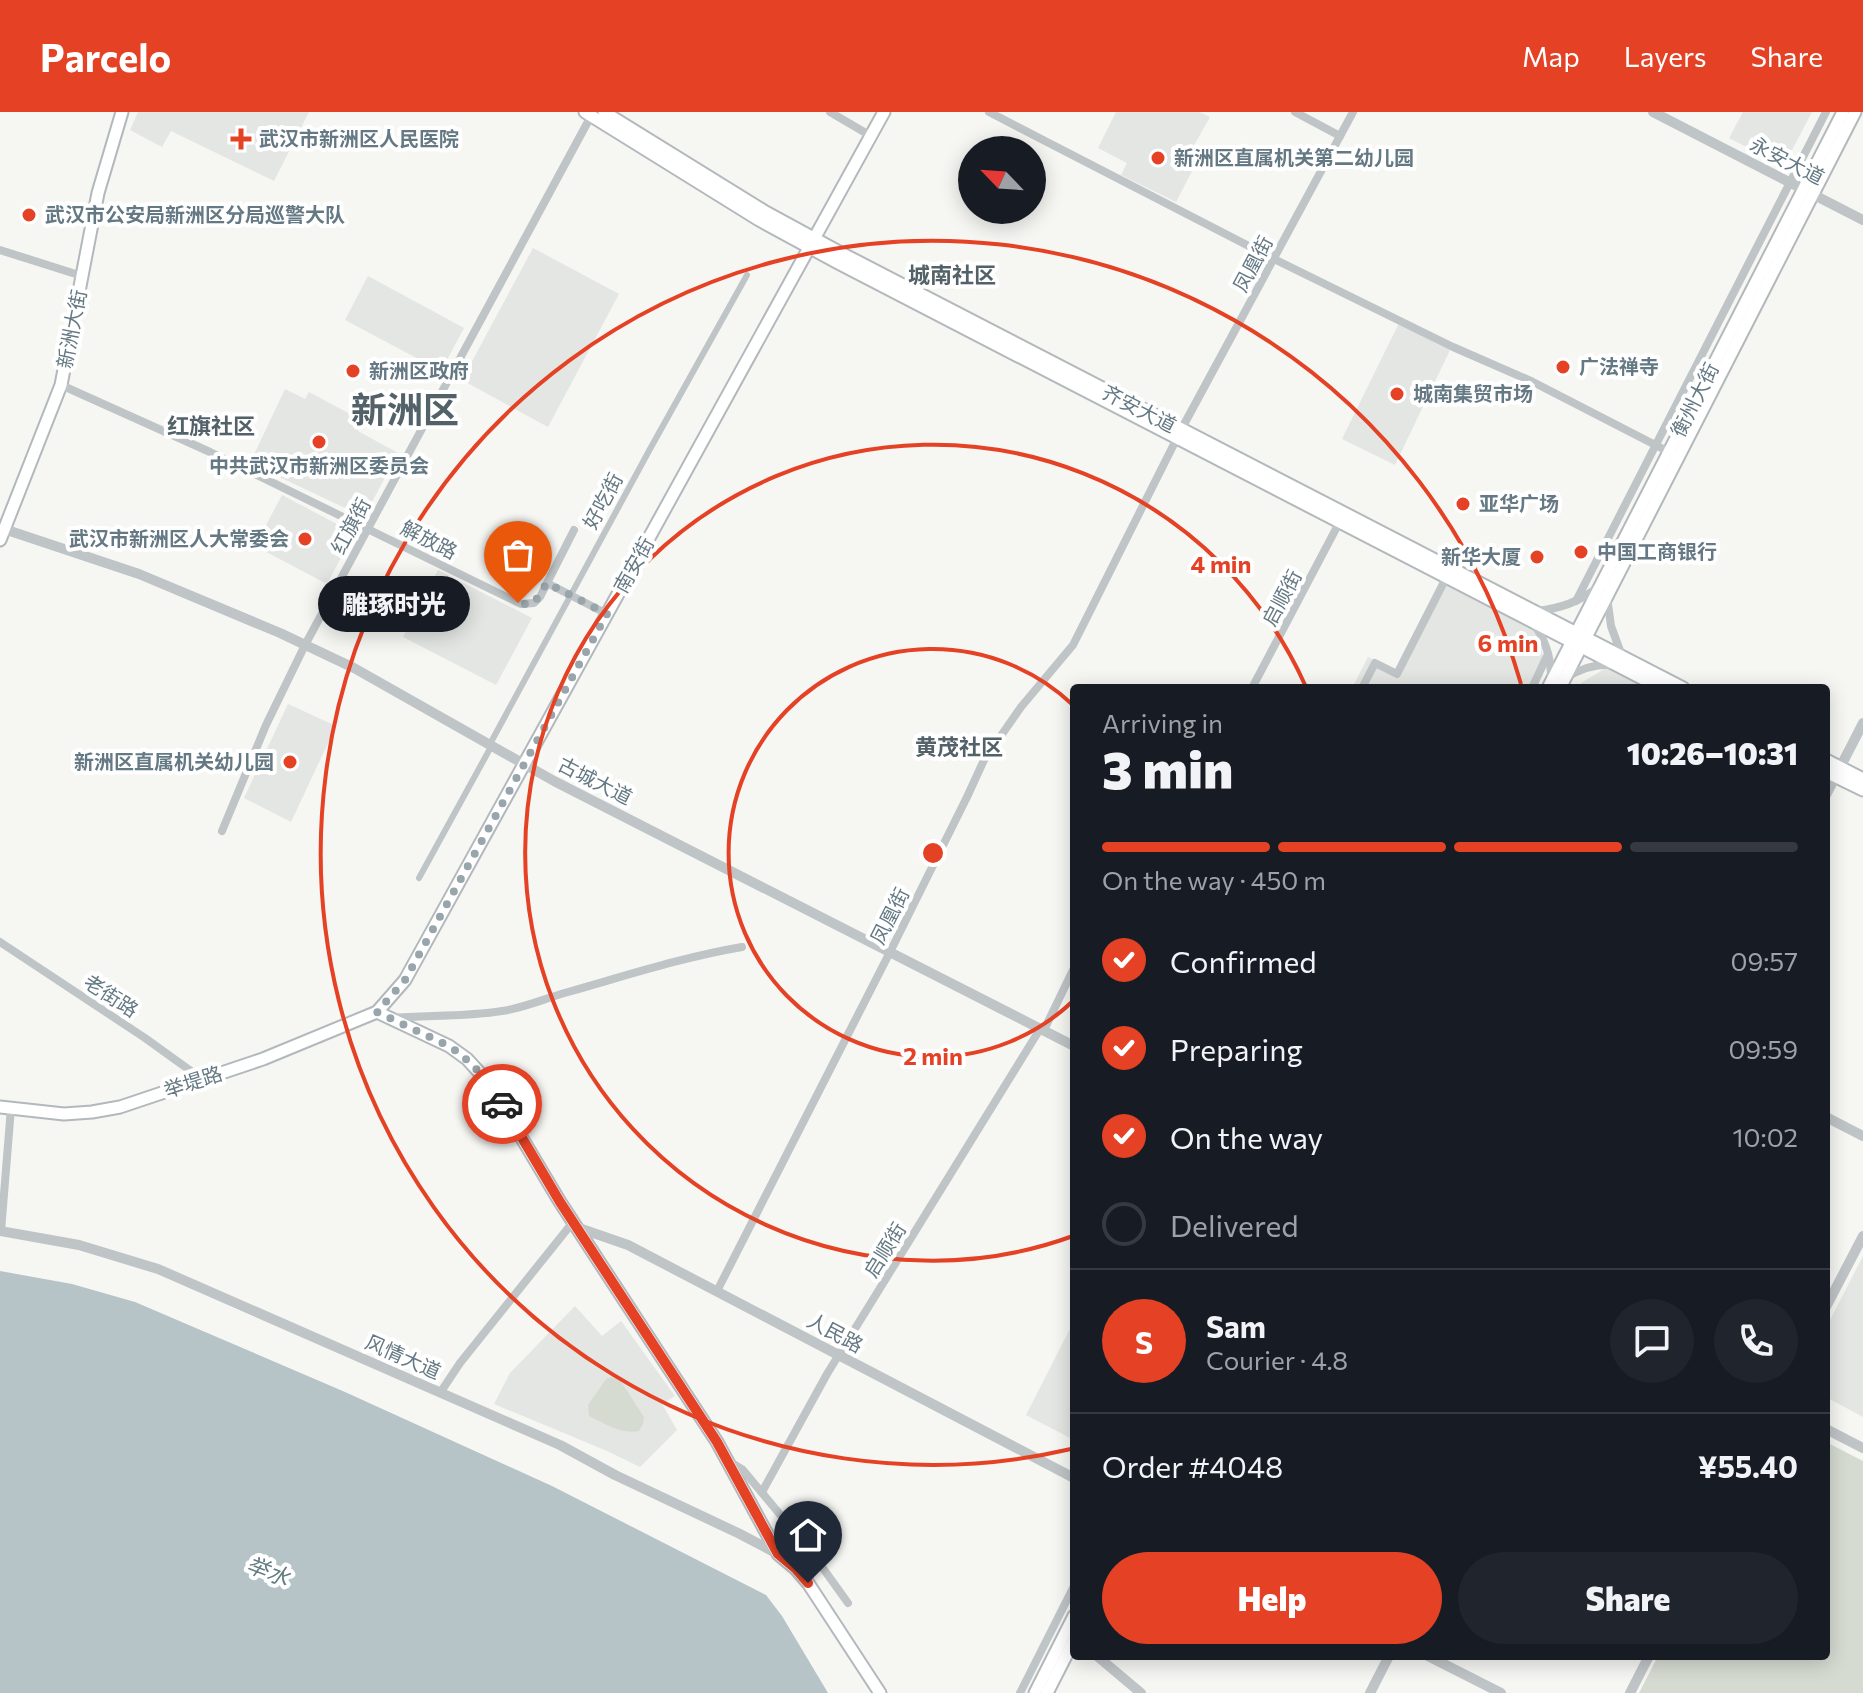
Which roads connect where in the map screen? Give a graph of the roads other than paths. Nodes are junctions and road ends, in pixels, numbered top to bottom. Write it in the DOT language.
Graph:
graph roads {
  1 [pos="122,112"];
  2 [pos="604,112"];
  3 [pos="830,112"];
  4 [pos="884,112"];
  5 [pos="989,112"];
  6 [pos="1295,112"];
  7 [pos="1353,112"];
  8 [pos="1653,112"];
  9 [pos="1826,112"];
  10 [pos="1843,112"];
  11 [pos="1855,112"];
  12 [pos="588,114"];
  13 [pos="871,136"];
  14 [pos="1340,136"];
  15 [pos="1790,182"];
  16 [pos="1808,192"];
  17 [pos="1863,220"];
  18 [pos="811,243"];
  19 [pos="0,250"];
  20 [pos="1274,259"];
  21 [pos="747,275"];
  22 [pos="82,276"];
  23 [pos="61,385"];
  24 [pos="1179,435"];
  25 [pos="1656,445"];
  26 [pos="1669,452"];
  27 [pos="1339,523"];
  28 [pos="368,528"];
  29 [pos="574,530"];
  30 [pos="2,534"];
  31 [pos="1446,578"];
  32 [pos="547,583"];
  33 [pos="1601,584"];
  34 [pos="570,596"];
  35 [pos="1607,597"];
  36 [pos="1576,601"];
  37 [pos="607,614"];
  38 [pos="1533,617"];
  39 [pos="1578,640"];
  40 [pos="305,645"];
  41 [pos="1549,654"];
  42 [pos="1620,661"];
  43 [pos="1254,684"];
  44 [pos="1364,684"];
  45 [pos="1534,684"];
  46 [pos="1556,684"];
  47 [pos="1655,684"];
  48 [pos="1674,684"];
  49 [pos="1863,723"];
  50 [pos="491,744"];
  51 [pos="524,763"];
  52 [pos="1834,772"];
  53 [pos="1863,779"];
  54 [pos="1863,790"];
  55 [pos="222,831"];
  56 [pos="419,878"];
  57 [pos="0,942"];
  58 [pos="742,947"];
  59 [pos="890,952"];
  60 [pos="1070,976"];
  61 [pos="377,1012"];
  62 [pos="390,1018"];
  63 [pos="1042,1029"];
  64 [pos="1070,1044"];
  65 [pos="202,1079"];
  66 [pos="6,1107"];
  67 [pos="1830,1119"];
  68 [pos="1863,1136"];
  69 [pos="574,1224"];
  70 [pos="1,1231"];
  71 [pos="1863,1236"];
  72 [pos="717,1291"];
  73 [pos="1830,1299"];
  74 [pos="839,1355"];
  75 [pos="440,1393"];
  76 [pos="1830,1431"];
  77 [pos="1863,1448"];
  78 [pos="727,1460"];
  79 [pos="1070,1476"];
  80 [pos="762,1492"];
  81 [pos="778,1554"];
  82 [pos="1070,1594"];
  83 [pos="848,1603"];
  84 [pos="1070,1624"];
  85 [pos="1070,1648"];
  86 [pos="1102,1660"];
  87 [pos="1387,1660"];
  88 [pos="1436,1660"];
  89 [pos="1647,1660"];
  90 [pos="872,1681"];
  91 [pos="880,1693"];
  92 [pos="890,1693"];
  93 [pos="1020,1693"];
  94 [pos="1035,1693"];
  95 [pos="1047,1693"];
  96 [pos="1141,1693"];
  97 [pos="1370,1693"];
  98 [pos="1501,1693"];
  99 [pos="1630,1693"];
  1 -- 22 [label="main road, 新洲大街"];
  2 -- 18 [label="main road, 齐安大道"];
  3 -- 13 [label="street"];
  4 -- 13 [label="main road, 南安街"];
  5 -- 20 [label="street"];
  6 -- 14 [label="street"];
  7 -- 14 [label="street, 凤凰街"];
  8 -- 15 [label="street, 永安大道"];
  9 -- 15 [label="street"];
  10 -- 16 [label="main road, 衡州大街"];
  11 -- 16 [label="main road, 衡州大街"];
  12 -- 18 [label="main road, 齐安大道"];
  12 -- 28 [label="street, 红旗街"];
  13 -- 18 [label="main road, 南安街"];
  14 -- 20 [label="street, 凤凰街"];
  15 -- 16 [label="street, 永安大道"];
  15 -- 25 [label="street"];
  16 -- 17 [label="street, 永安大道"];
  16 -- 26 [label="main road, 衡州大街"];
  16 -- 35 [label="main road, 衡州大街"];
  18 -- 24 [label="main road, 齐安大道"];
  18 -- 37 [label="main road, 南安街"];
  19 -- 22 [label="street"];
  20 -- 24 [label="street, 凤凰街"];
  20 -- 25 [label="street"];
  21 -- 34 [label="street, 好吃街"];
  22 -- 23 [label="main road, 新洲大街"];
  23 -- 28 [label="street, 解放路"];
  23 -- 30 [label="main road, 新洲大街"];
  24 -- 27 [label="main road, 齐安大道"];
  24 -- 38 [label="main road, 齐安大道"];
  24 -- 59 [label="street, 凤凰街"];
  25 -- 26 [label="street"];
  25 -- 36 [label="street"];
  26 -- 33 [label="main road, 衡州大街"];
  27 -- 31 [label="main road, 齐安大道"];
  27 -- 43 [label="street, 启顺街"];
  28 -- 32 [label="street, 解放路"];
  28 -- 40 [label="street, 红旗街"];
  29 -- 32 [label="street, 解放路"];
  30 -- 40 [label="street, 古城大道"];
  31 -- 38 [label="main road, 齐安大道"];
  31 -- 44 [label="street"];
  32 -- 34 [label="street"];
  33 -- 36 [label="street"];
  33 -- 39 [label="main road, 衡州大街"];
  34 -- 37 [label="street"];
  34 -- 50 [label="street, 好吃街"];
  35 -- 39 [label="main road, 衡州大街"];
  35 -- 42 [label="street"];
  36 -- 38 [label="street"];
  37 -- 51 [label="main road, 南安街"];
  38 -- 39 [label="main road, 齐安大道"];
  38 -- 41 [label="street"];
  39 -- 42 [label="main road, 齐安大道"];
  39 -- 46 [label="main road, 衡州大街"];
  40 -- 50 [label="street, 古城大道"];
  40 -- 55 [label="street, 红旗街"];
  41 -- 45 [label="street"];
  41 -- 46 [label="street"];
  42 -- 46 [label="street"];
  42 -- 47 [label="main road, 齐安大道"];
  42 -- 48 [label="main road, 齐安大道"];
  49 -- 52 [label="street"];
  50 -- 51 [label="street, 古城大道"];
  50 -- 56 [label="street, 好吃街"];
  51 -- 59 [label="street, 古城大道"];
  51 -- 61 [label="main road, 南安街"];
  52 -- 53 [label="main road"];
  52 -- 54 [label="main road"];
  57 -- 65 [label="street, 老街路"];
  58 -- 62 [label="street"];
  59 -- 63 [label="street, 古城大道"];
  59 -- 72 [label="street, 凤凰街"];
  60 -- 63 [label="street, 启顺街"];
  61 -- 62 [label="main road"];
  61 -- 65 [label="main road, 举堤路"];
  62 -- 69 [label="main road"];
  63 -- 64 [label="street, 古城大道"];
  63 -- 74 [label="street, 启顺街"];
  65 -- 66 [label="main road, 举堤路"];
  66 -- 70 [label="street"];
  67 -- 68 [label="street"];
  69 -- 72 [label="street, 人民路"];
  69 -- 75 [label="street"];
  69 -- 78 [label="main road"];
  70 -- 75 [label="street, 风情大道"];
  71 -- 73 [label="street"];
  72 -- 74 [label="street, 人民路"];
  74 -- 79 [label="street, 人民路"];
  74 -- 80 [label="street, 启顺街"];
  75 -- 81 [label="street, 风情大道"];
  76 -- 77 [label="street"];
  78 -- 80 [label="street"];
  78 -- 81 [label="main road"];
  80 -- 83 [label="street"];
  81 -- 90 [label="main road"];
  82 -- 93 [label="street"];
  84 -- 94 [label="main road"];
  85 -- 95 [label="main road"];
  86 -- 96 [label="street"];
  87 -- 97 [label="street"];
  88 -- 98 [label="street"];
  89 -- 99 [label="street"];
  90 -- 91 [label="main road"];
  90 -- 92 [label="main road"];
}
